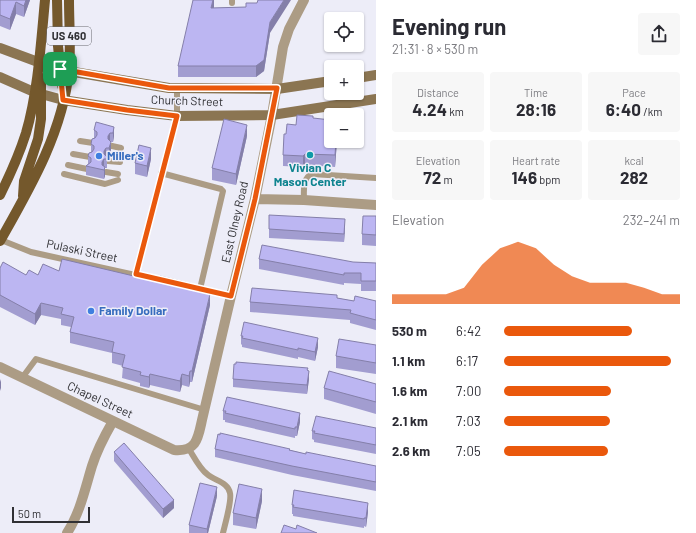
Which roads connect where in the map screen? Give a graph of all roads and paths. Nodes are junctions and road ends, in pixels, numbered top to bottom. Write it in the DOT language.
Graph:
graph roads {
  1 [pos="45,0"];
  2 [pos="57,0"];
  3 [pos="69,0"];
  4 [pos="304,0"];
  5 [pos="0,48"];
  6 [pos="38,62"];
  7 [pos="64,70"];
  8 [pos="376,75"];
  9 [pos="0,77"];
  10 [pos="364,77"];
  11 [pos="324,82"];
  12 [pos="177,88"];
  13 [pos="277,88"];
  14 [pos="37,93"];
  15 [pos="376,99"];
  16 [pos="63,100"];
  17 [pos="272,115"];
  18 [pos="177,116"];
  19 [pos="80,141"];
  20 [pos="93,143"];
  21 [pos="112,146"];
  22 [pos="121,148"];
  23 [pos="74,154"];
  24 [pos="90,157"];
  25 [pos="108,161"];
  26 [pos="120,162"];
  27 [pos="68,165"];
  28 [pos="87,169"];
  29 [pos="106,172"];
  30 [pos="162,173"];
  31 [pos="64,174"];
  32 [pos="376,178"];
  33 [pos="0,195"];
  34 [pos="255,199"];
  35 [pos="304,200"];
  36 [pos="23,201"];
  37 [pos="376,205"];
  38 [pos="0,240"];
  39 [pos="136,274"];
  40 [pos="200,289"];
  41 [pos="231,296"];
  42 [pos="0,366"];
  43 [pos="22,378"];
  44 [pos="205,410"];
  45 [pos="113,421"];
  46 [pos="189,449"];
  47 [pos="72,531"];
  48 [pos="223,533"];
  1 -- 6 [label="main road, US 460"];
  2 -- 7 [label="main road"];
  3 -- 7 [label="main road, US 460"];
  4 -- 13 [label="street, East Olney Road"];
  5 -- 6 [label="main road, Church Street"];
  6 -- 7 [label="main road, Church Street"];
  6 -- 14 [label="main road, US 460"];
  7 -- 12 [label="main road, Church Street"];
  7 -- 16 [label="main road, US 460"];
  8 -- 10 [label="main road"];
  9 -- 14 [label="main road, Church Street"];
  11 -- 13 [label="main road, Church Street"];
  12 -- 13 [label="main road, Church Street"];
  12 -- 18 [label="lane"];
  13 -- 17 [label="street, East Olney Road"];
  14 -- 16 [label="main road, Church Street"];
  14 -- 33 [label="main road, US 460"];
  14 -- 36 [label="main road"];
  15 -- 17 [label="main road, Church Street"];
  16 -- 18 [label="main road, Church Street"];
  16 -- 36 [label="main road, US 460"];
  17 -- 18 [label="main road, Church Street"];
  17 -- 34 [label="street, East Olney Road"];
  18 -- 30 [label="lane"];
  19 -- 20 [label="lane"];
  21 -- 22 [label="lane"];
  23 -- 24 [label="lane"];
  25 -- 26 [label="lane"];
  27 -- 28 [label="lane"];
  29 -- 31 [label="lane"];
  30 -- 39 [label="lane"];
  30 -- 40 [label="lane"];
  32 -- 35 [label="lane"];
  34 -- 35 [label="street"];
  34 -- 41 [label="street, East Olney Road"];
  35 -- 37 [label="street"];
  36 -- 38 [label="main road, US 460"];
  38 -- 39 [label="lane, Pulaski Street"];
  39 -- 40 [label="lane, Pulaski Street"];
  40 -- 41 [label="lane, Pulaski Street"];
  41 -- 44 [label="street, East Olney Road"];
  42 -- 43 [label="street, Chapel Street"];
  43 -- 44 [label="lane"];
  43 -- 45 [label="street, Chapel Street"];
  44 -- 46 [label="street, East Olney Road"];
  45 -- 46 [label="street, Chapel Street"];
  45 -- 47 [label="street"];
  46 -- 48 [label="lane"];
}
